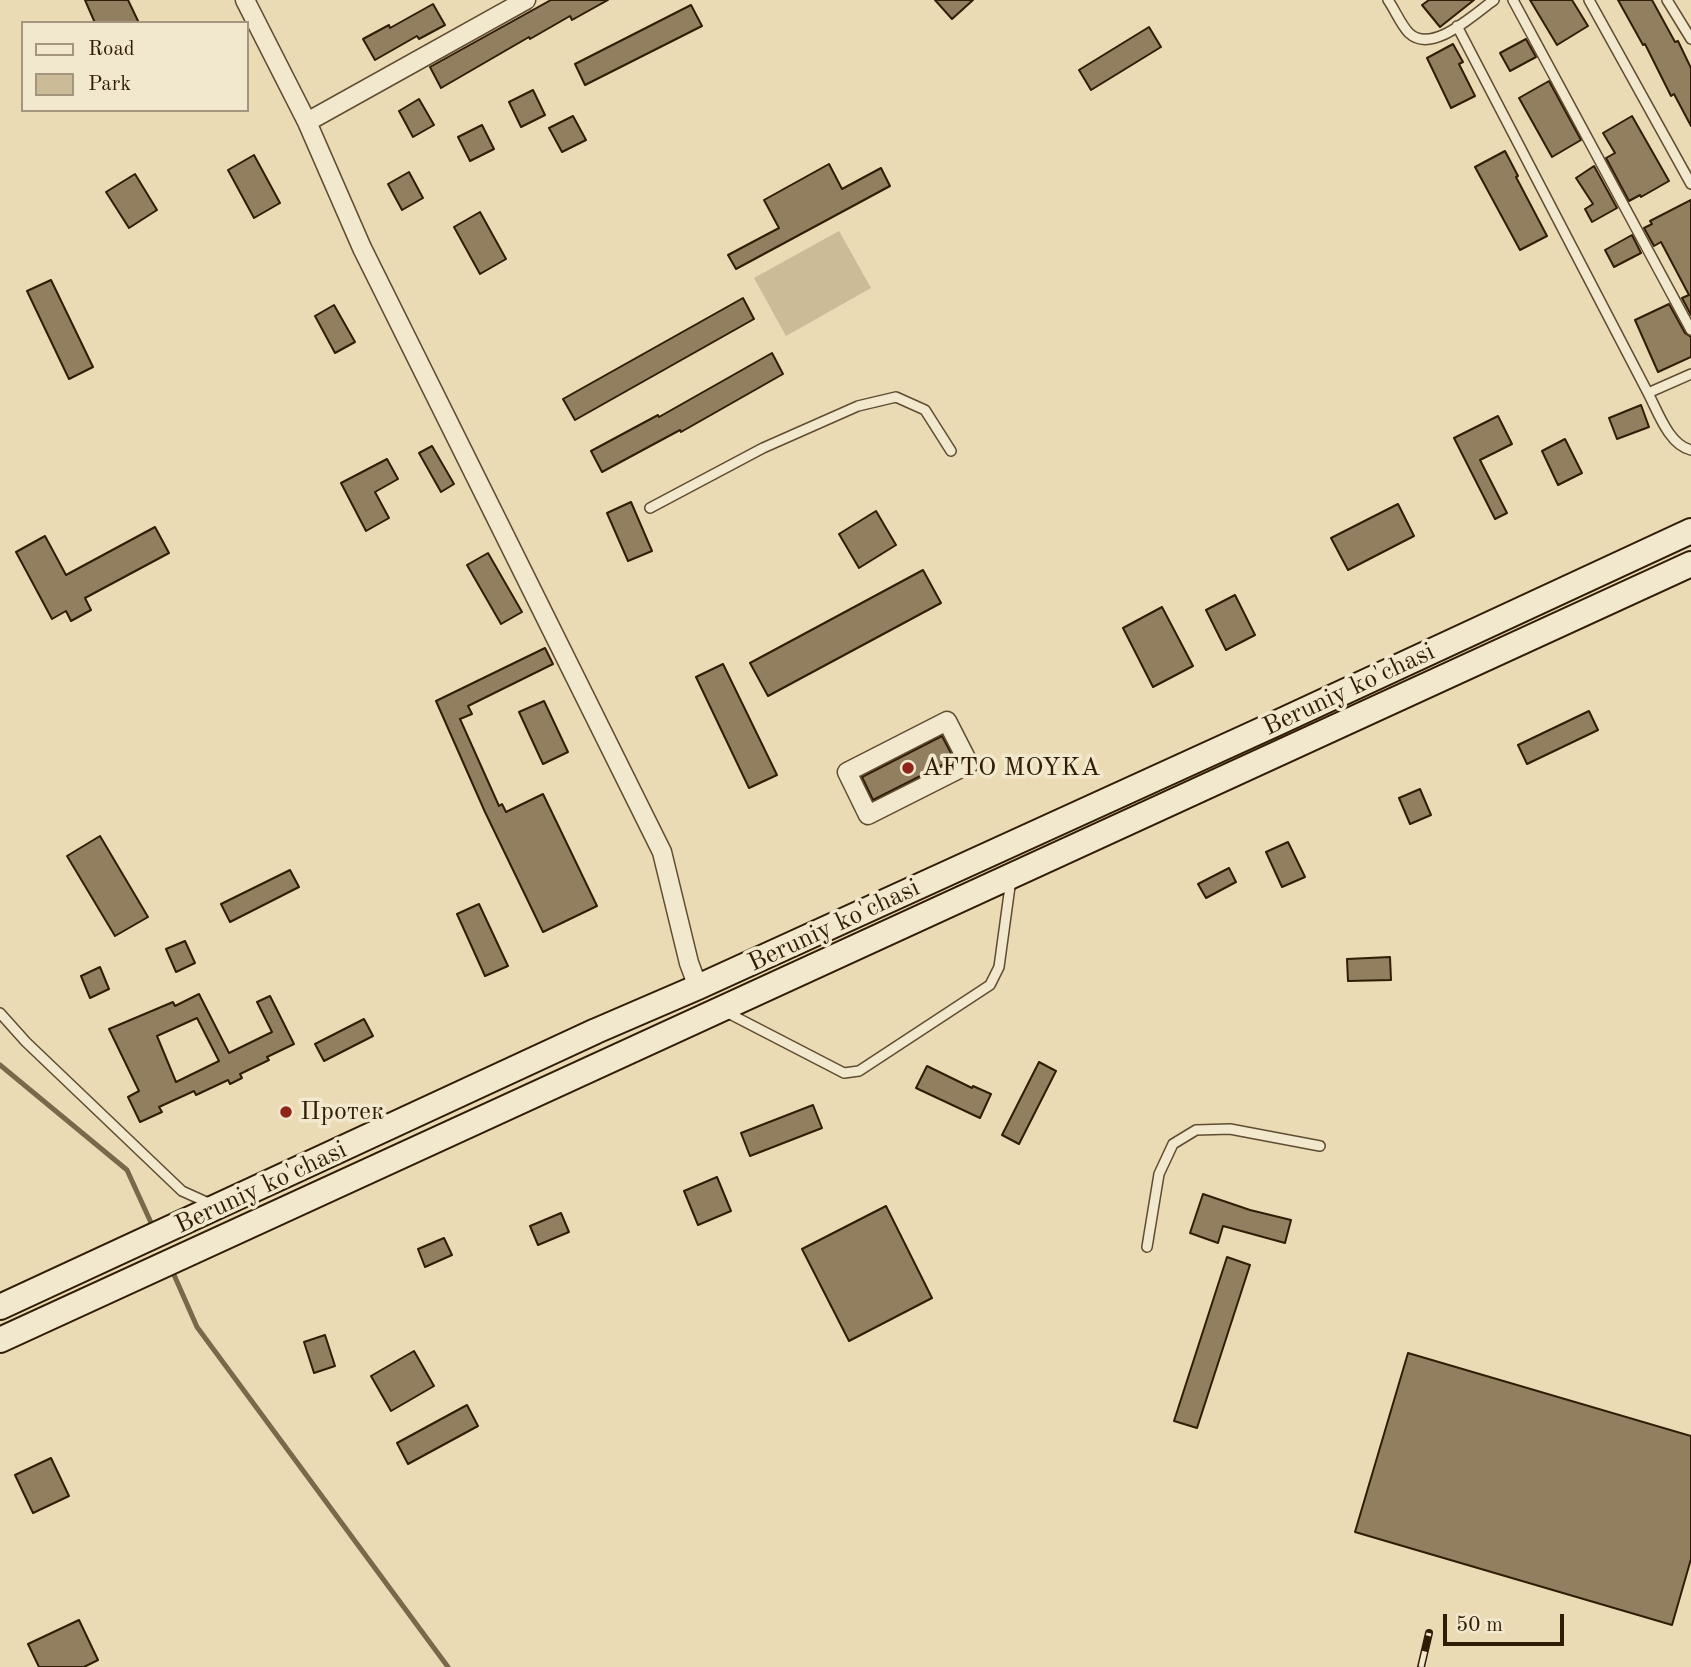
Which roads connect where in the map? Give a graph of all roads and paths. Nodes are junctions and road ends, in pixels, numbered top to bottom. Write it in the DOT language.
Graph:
graph roads {
  1 [pos="245,0"];
  2 [pos="526,0"];
  3 [pos="1388,0"];
  4 [pos="1494,0"];
  5 [pos="1513,0"];
  6 [pos="1589,0"];
  7 [pos="1667,0"];
  8 [pos="1457,26"];
  9 [pos="1691,39"];
  10 [pos="307,122"];
  11 [pos="1691,184"];
  12 [pos="1691,330"];
  13 [pos="1691,374"];
  14 [pos="1648,393"];
  15 [pos="1691,450"];
  16 [pos="951,451"];
  17 [pos="650,508"];
  18 [pos="1691,531"];
  19 [pos="1691,564"];
  20 [pos="846,772"];
  21 [pos="1050,827"];
  22 [pos="1063,854"];
  23 [pos="1011,878"];
  24 [pos="698,987"];
  25 [pos="722,1010"];
  26 [pos="0,1013"];
  27 [pos="372,1135"];
  28 [pos="1320,1146"];
  29 [pos="385,1164"];
  30 [pos="212,1210"];
  31 [pos="1147,1247"];
  32 [pos="0,1307"];
  33 [pos="0,1340"];
  1 -- 10 [label="street"];
  2 -- 10 [label="street"];
  3 -- 8 [label="lane"];
  4 -- 8 [label="lane"];
  5 -- 12 [label="lane"];
  6 -- 11 [label="lane"];
  7 -- 9 [label="lane"];
  8 -- 14 [label="lane"];
  10 -- 24 [label="street"];
  13 -- 14 [label="lane"];
  14 -- 15 [label="lane"];
  16 -- 17 [label="lane"];
  18 -- 21 [label="main road, Beruniy ko'chasi"];
  19 -- 22 [label="main road, Beruniy ko'chasi"];
  20 -- 20 [label="street"];
  21 -- 22 [label="main road"];
  21 -- 24 [label="main road, Beruniy ko'chasi"];
  22 -- 23 [label="main road, Beruniy ko'chasi"];
  23 -- 25 [label="main road, Beruniy ko'chasi"];
  23 -- 25 [label="lane"];
  24 -- 27 [label="main road, Beruniy ko'chasi"];
  25 -- 29 [label="main road, Beruniy ko'chasi"];
  26 -- 30 [label="lane"];
  27 -- 29 [label="main road"];
  27 -- 30 [label="main road, Beruniy ko'chasi"];
  28 -- 31 [label="lane"];
  29 -- 33 [label="main road, Beruniy ko'chasi"];
  30 -- 32 [label="main road, Beruniy ko'chasi"];
}
